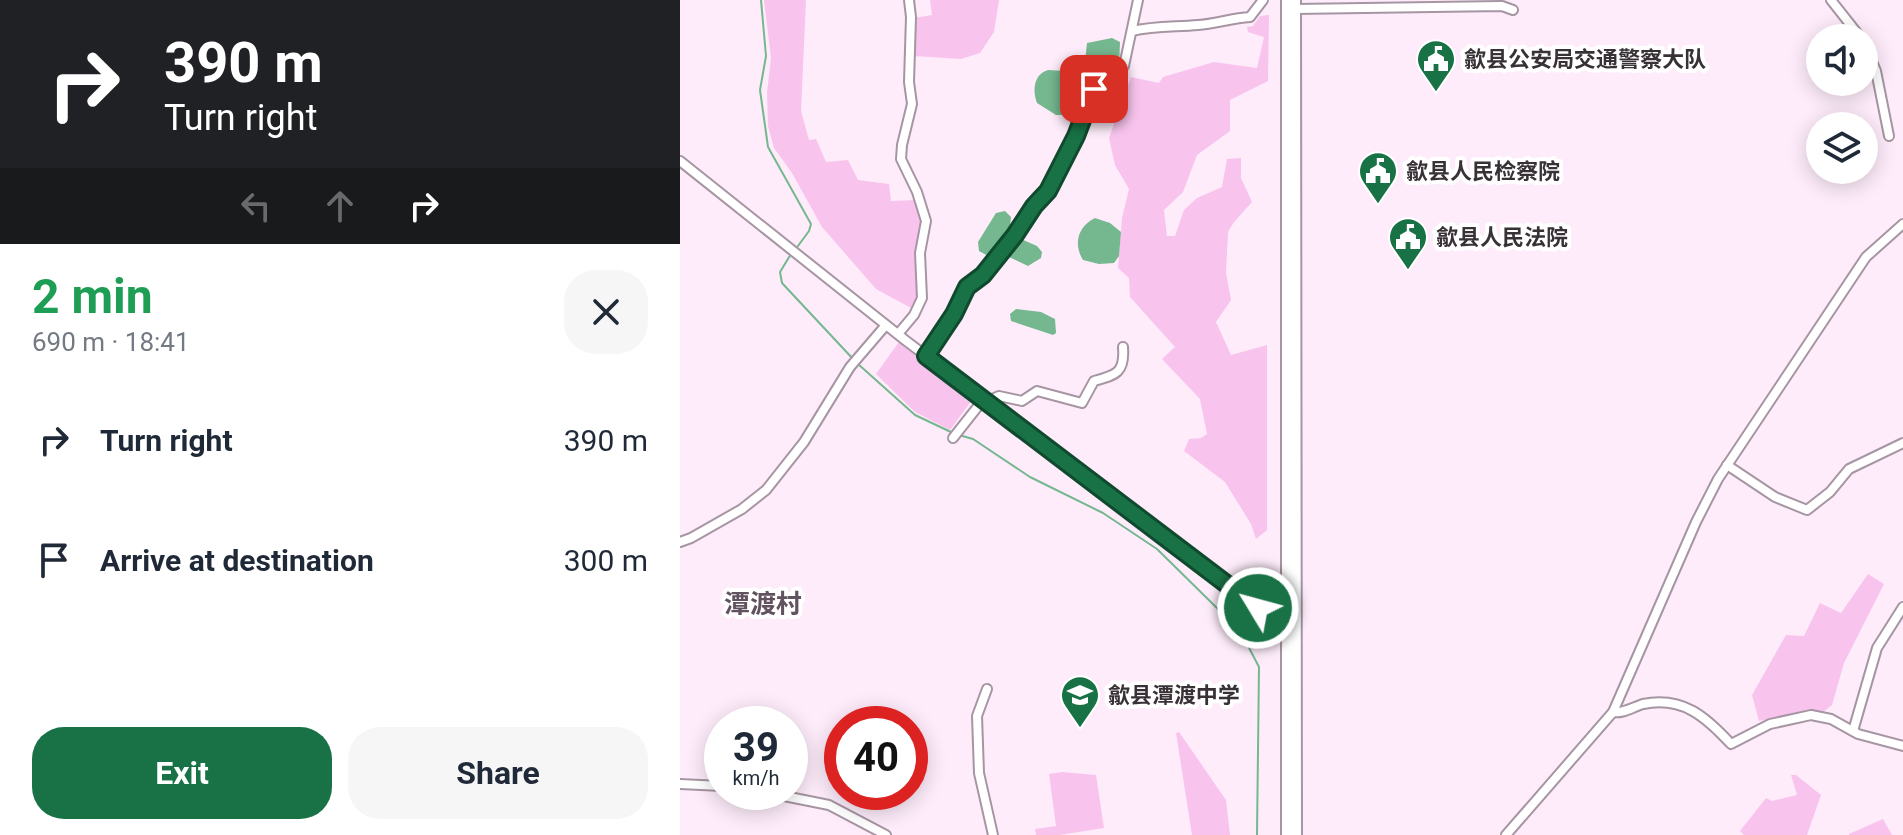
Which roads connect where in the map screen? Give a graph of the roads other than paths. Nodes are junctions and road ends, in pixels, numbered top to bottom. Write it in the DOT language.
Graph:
graph roads {
  1 [pos="909,0"];
  2 [pos="1138,0"];
  3 [pos="1263,0"];
  4 [pos="1287,0"];
  5 [pos="1831,0"];
  6 [pos="1295,5"];
  7 [pos="1513,10"];
  8 [pos="1850,24"];
  9 [pos="1132,31"];
  10 [pos="1878,81"];
  11 [pos="1889,136"];
  12 [pos="680,161"];
  13 [pos="1903,224"];
  14 [pos="886,325"];
  15 [pos="898,334"];
  16 [pos="1123,347"];
  17 [pos="926,356"];
  18 [pos="984,401"];
  19 [pos="953,438"];
  20 [pos="1903,443"];
  21 [pos="1727,465"];
  22 [pos="680,542"];
  23 [pos="1903,607"];
  24 [pos="1287,630"];
  25 [pos="987,689"];
  26 [pos="1613,712"];
  27 [pos="1853,731"];
  28 [pos="1903,746"];
  29 [pos="680,784"];
  30 [pos="704,785"];
  31 [pos="808,801"];
  32 [pos="886,835"];
  33 [pos="993,835"];
  34 [pos="1287,835"];
  35 [pos="1296,835"];
  36 [pos="1506,835"];
  1 -- 15 [label="street"];
  2 -- 9 [label="street"];
  3 -- 9 [label="street"];
  4 -- 24 [label="main road"];
  5 -- 8 [label="street"];
  6 -- 7 [label="street"];
  6 -- 35 [label="main road"];
  9 -- 17 [label="street"];
  10 -- 11 [label="street"];
  12 -- 14 [label="street"];
  13 -- 21 [label="street"];
  14 -- 15 [label="street"];
  14 -- 22 [label="street"];
  15 -- 17 [label="street"];
  16 -- 18 [label="street"];
  17 -- 18 [label="street"];
  18 -- 19 [label="street"];
  18 -- 24 [label="street"];
  20 -- 21 [label="street"];
  21 -- 26 [label="street"];
  23 -- 27 [label="street"];
  24 -- 34 [label="main road"];
  25 -- 33 [label="street"];
  26 -- 27 [label="street"];
  26 -- 36 [label="street"];
  27 -- 28 [label="street"];
  29 -- 30 [label="street"];
  31 -- 32 [label="street"];
}
